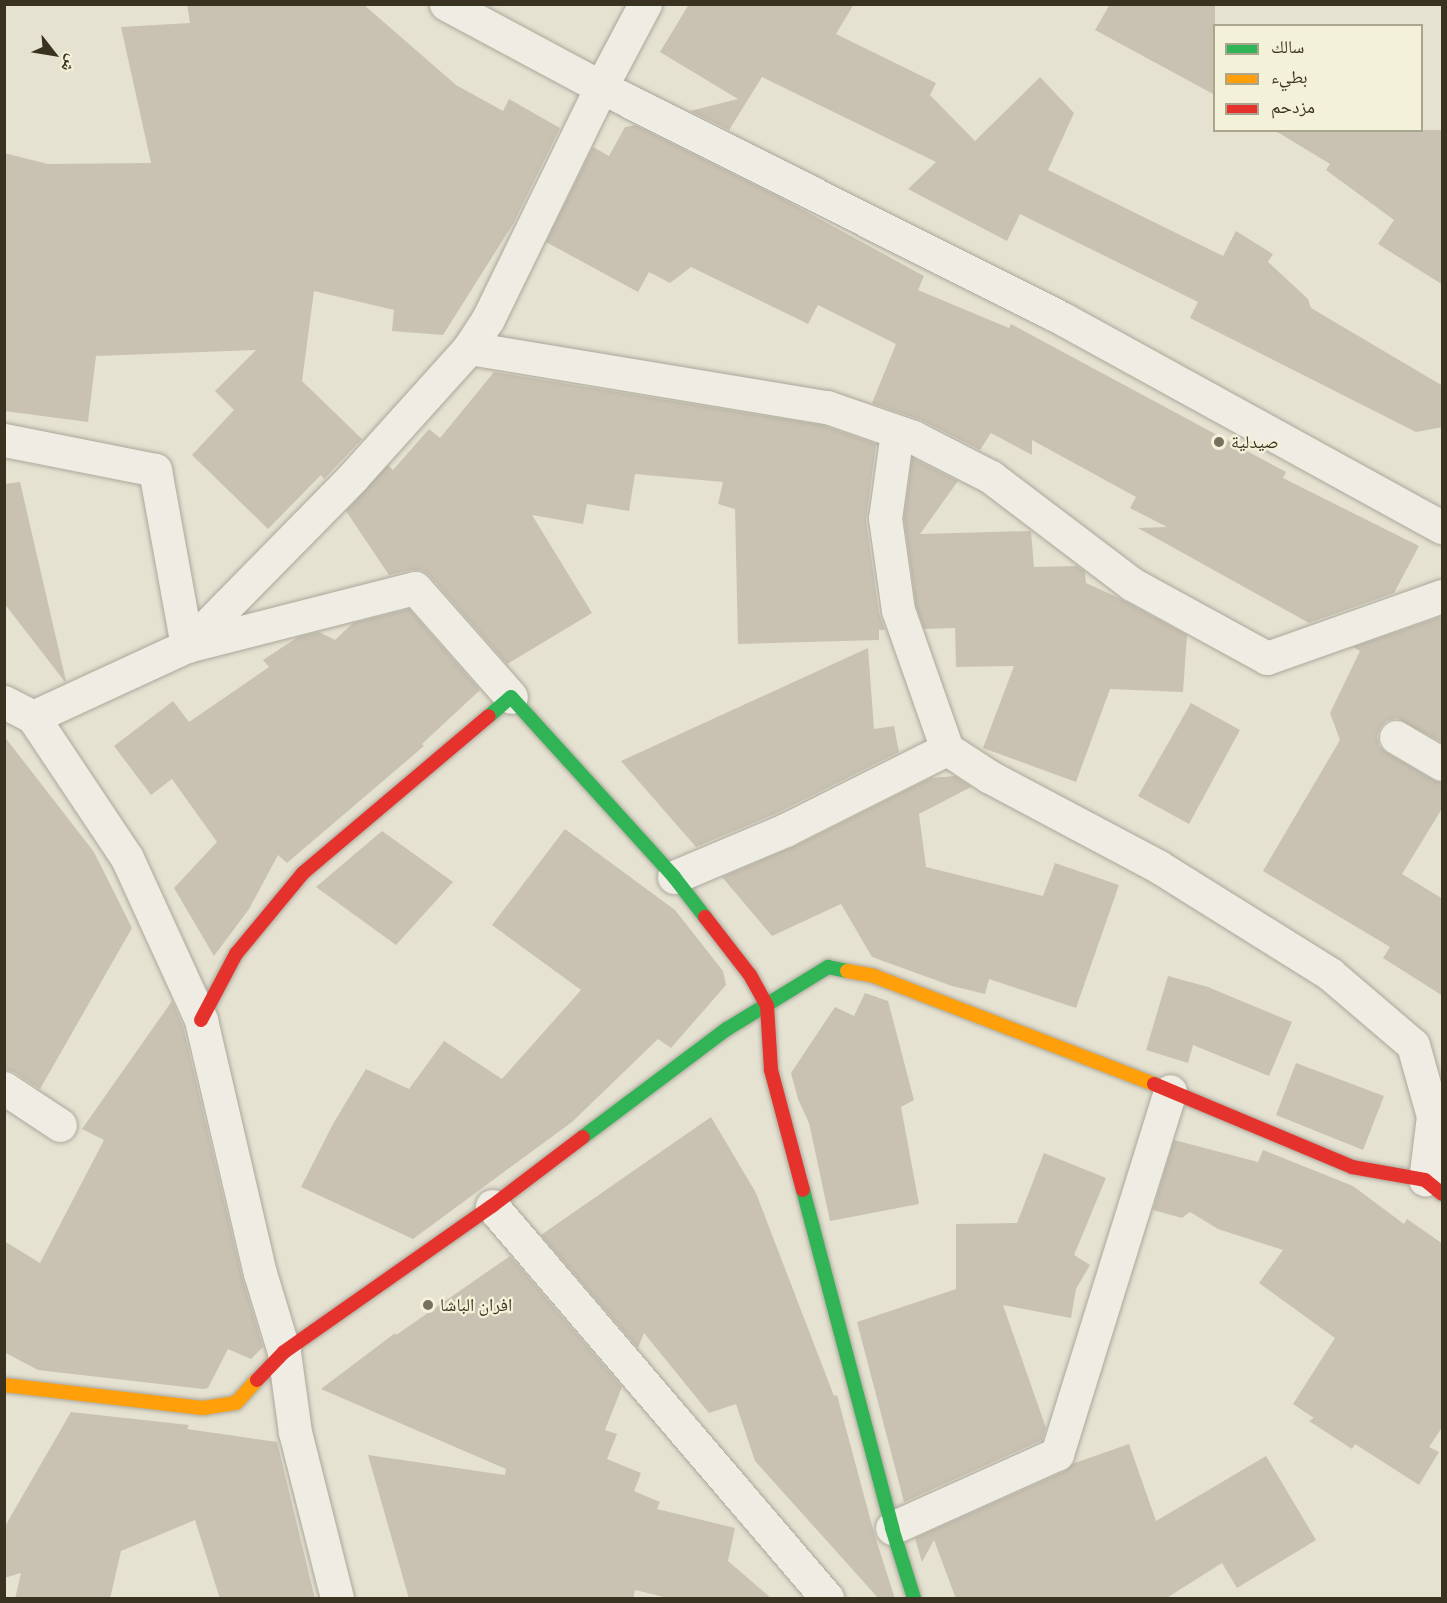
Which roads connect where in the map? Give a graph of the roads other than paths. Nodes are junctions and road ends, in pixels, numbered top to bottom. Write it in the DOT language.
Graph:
graph roads {
  1 [pos="645,4"];
  2 [pos="449,5"];
  3 [pos="601,87"];
  4 [pos="470,348"];
  5 [pos="897,432"];
  6 [pos="4,440"];
  7 [pos="1442,524"];
  8 [pos="1443,596"];
  9 [pos="187,646"];
  10 [pos="511,697"];
  11 [pos="4,702"];
  12 [pos="33,717"];
  13 [pos="1396,737"];
  14 [pos="947,749"];
  15 [pos="1443,764"];
  16 [pos="674,877"];
  17 [pos="767,1006"];
  18 [pos="201,1020"];
  19 [pos="4,1088"];
  20 [pos="1170,1091"];
  21 [pos="60,1125"];
  22 [pos="1434,1187"];
  23 [pos="492,1206"];
  24 [pos="284,1352"];
  25 [pos="4,1385"];
  26 [pos="892,1528"];
  27 [pos="337,1599"];
  28 [pos="826,1599"];
  29 [pos="914,1599"];
  1 -- 3 [label="street"];
  2 -- 3 [label="street"];
  3 -- 4 [label="street"];
  3 -- 7 [label="street"];
  4 -- 5 [label="street"];
  4 -- 9 [label="street"];
  5 -- 8 [label="street"];
  5 -- 14 [label="street"];
  6 -- 9 [label="street"];
  9 -- 10 [label="street"];
  9 -- 12 [label="street"];
  10 -- 16 [label="street"];
  10 -- 18 [label="street"];
  11 -- 12 [label="street"];
  12 -- 18 [label="street"];
  13 -- 15 [label="street"];
  14 -- 16 [label="street"];
  14 -- 22 [label="street"];
  16 -- 17 [label="street"];
  17 -- 20 [label="street"];
  17 -- 23 [label="street"];
  17 -- 26 [label="street"];
  18 -- 24 [label="street"];
  19 -- 21 [label="street"];
  20 -- 22 [label="street"];
  20 -- 26 [label="street"];
  23 -- 24 [label="street"];
  23 -- 28 [label="street"];
  24 -- 25 [label="street"];
  24 -- 27 [label="street"];
  26 -- 29 [label="street"];
}
